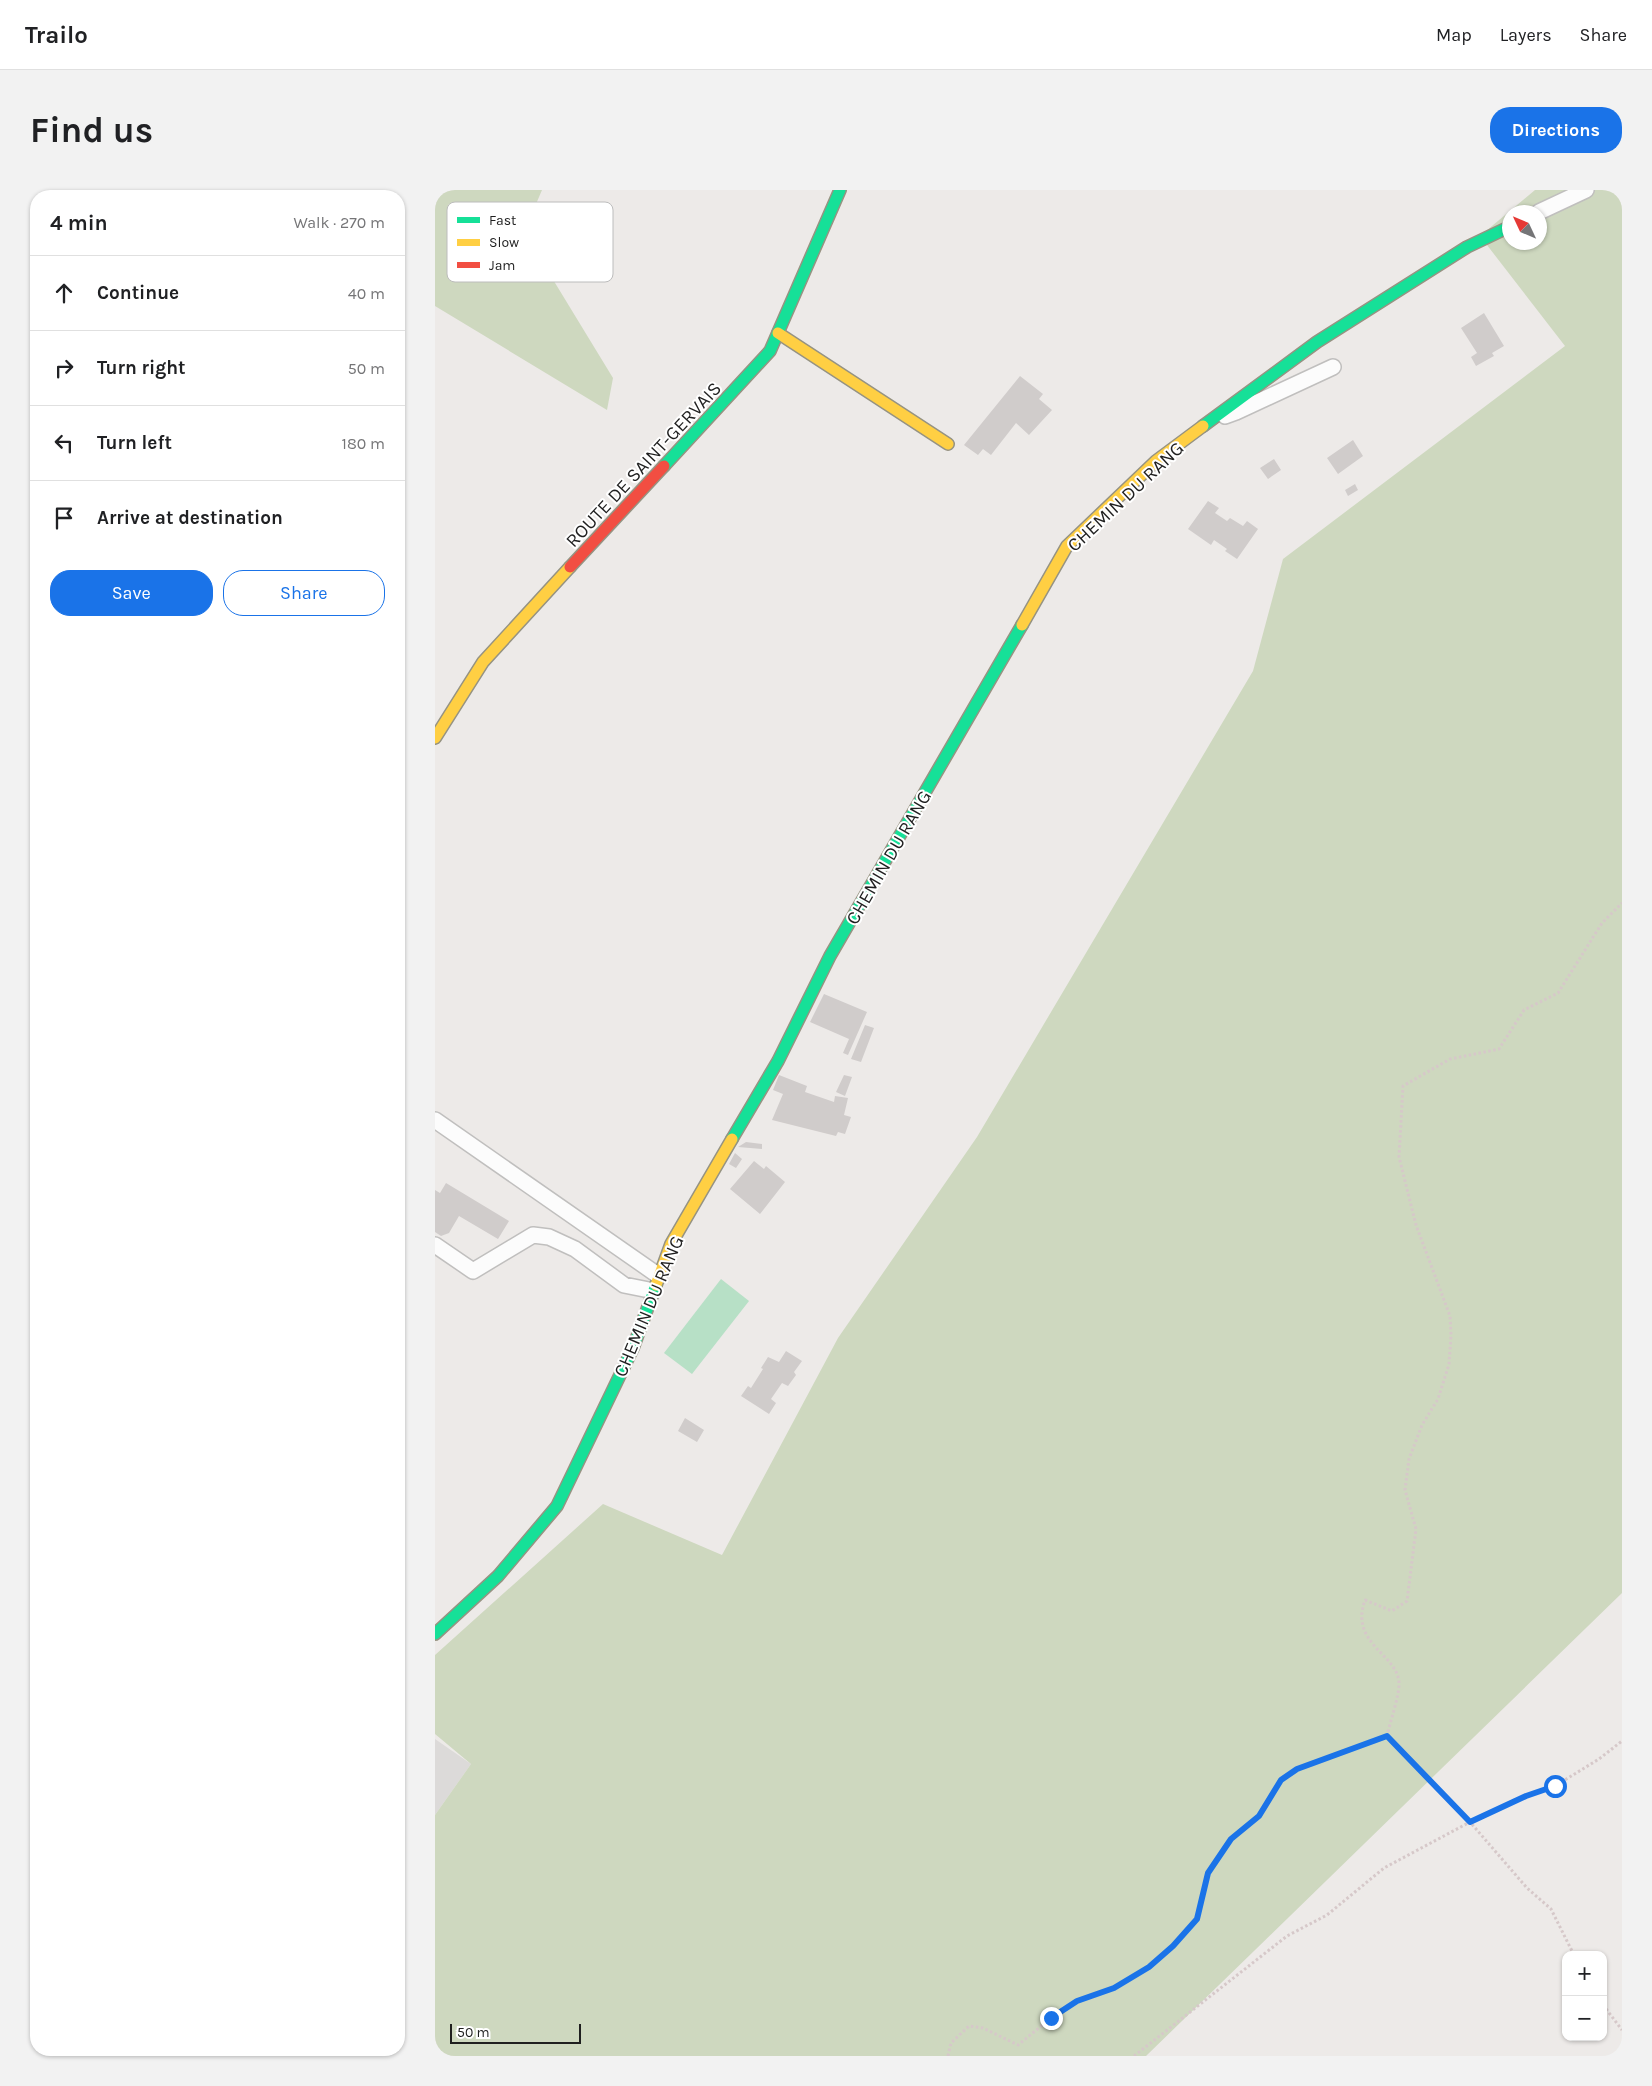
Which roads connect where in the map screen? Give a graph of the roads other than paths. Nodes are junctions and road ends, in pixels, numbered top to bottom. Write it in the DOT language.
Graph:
graph roads {
  1 [pos="840,190"];
  2 [pos="1586,190"];
  3 [pos="1547,208"];
  4 [pos="1502,230"];
  5 [pos="778,333"];
  6 [pos="1333,367"];
  7 [pos="1211,420"];
  8 [pos="948,444"];
  9 [pos="435,738"];
  10 [pos="435,1120"];
  11 [pos="435,1245"];
  12 [pos="657,1284"];
  13 [pos="435,1634"];
  1 -- 5 [label="street, ROUTE DE SAINT-GERVAIS"];
  2 -- 3 [label="street"];
  4 -- 7 [label="street, CHEMIN DU RANG"];
  5 -- 8 [label="street"];
  5 -- 9 [label="street, ROUTE DE SAINT-GERVAIS"];
  6 -- 7 [label="street"];
  7 -- 12 [label="street, CHEMIN DU RANG"];
  10 -- 12 [label="street"];
  11 -- 12 [label="street"];
  12 -- 13 [label="street, CHEMIN DU RANG"];
}
